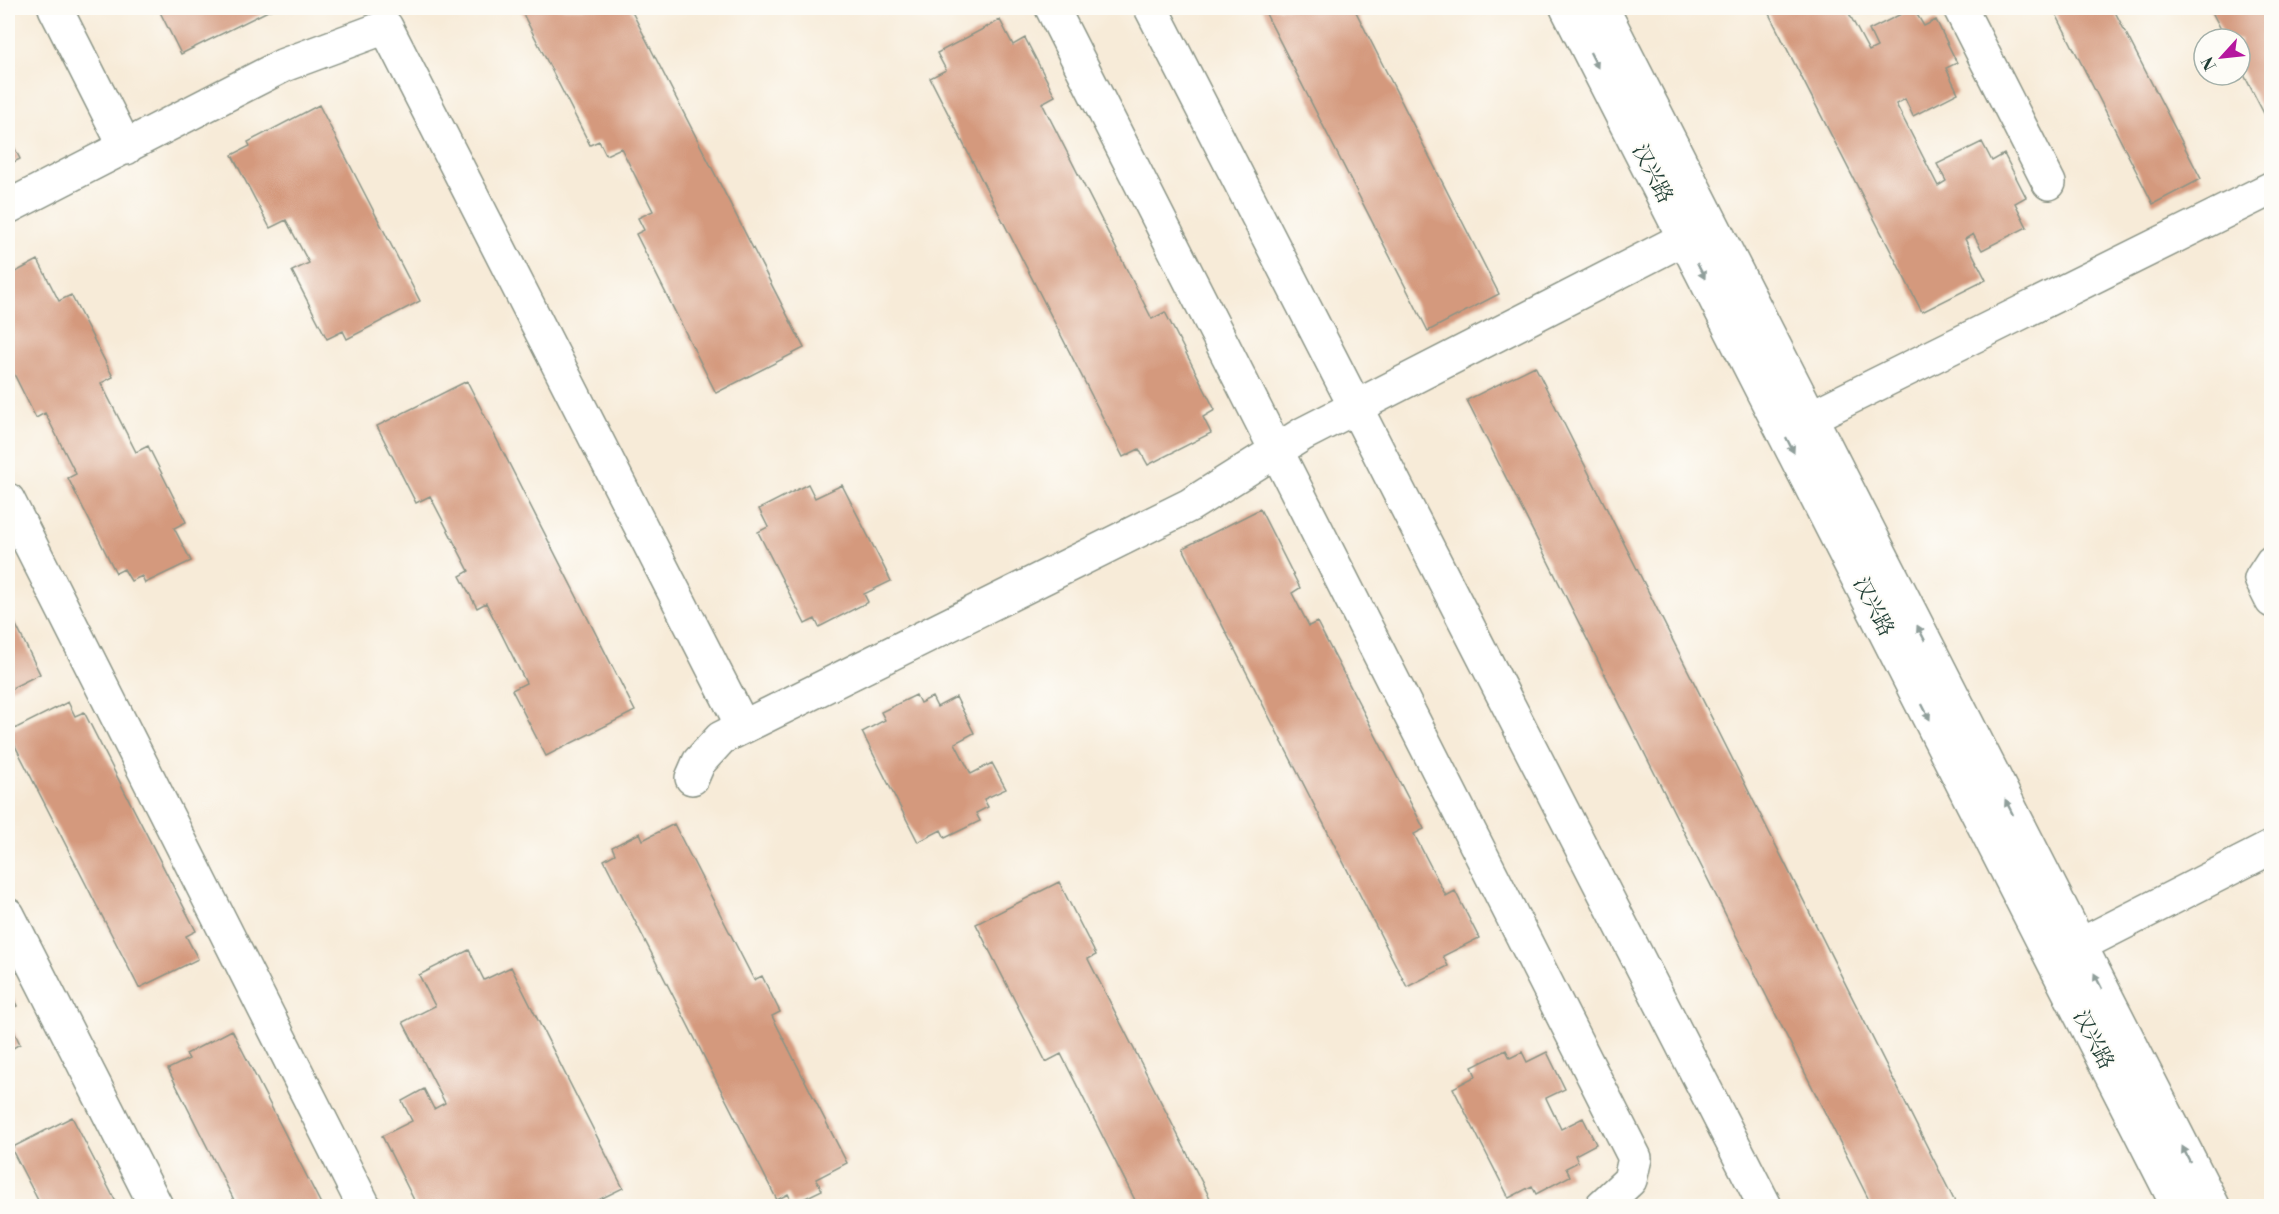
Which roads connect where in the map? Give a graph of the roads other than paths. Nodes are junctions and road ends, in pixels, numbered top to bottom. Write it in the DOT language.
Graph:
graph roads {
  1 [pos="56,8"];
  2 [pos="1052,8"];
  3 [pos="1151,8"];
  4 [pos="1567,8"];
  5 [pos="1602,8"];
  6 [pos="1959,8"];
  7 [pos="126,148"];
  8 [pos="2049,183"];
  9 [pos="2271,188"];
  10 [pos="8,207"];
  11 [pos="1685,238"];
  12 [pos="1356,407"];
  13 [pos="1811,417"];
  14 [pos="1276,451"];
  15 [pos="8,500"];
  16 [pos="2271,562"];
  17 [pos="2271,600"];
  18 [pos="743,727"];
  19 [pos="692,778"];
  20 [pos="2271,847"];
  21 [pos="8,915"];
  22 [pos="2080,945"];
  23 [pos="156,1206"];
  24 [pos="364,1206"];
  25 [pos="1602,1206"];
  26 [pos="1766,1206"];
  27 [pos="2178,1206"];
  28 [pos="2213,1206"];
  1 -- 7 [label="street"];
  2 -- 14 [label="street"];
  3 -- 12 [label="street"];
  4 -- 11 [label="street, 汉兴路, one-way"];
  5 -- 13 [label="street, 汉兴路"];
  6 -- 8 [label="street"];
  7 -- 10 [label="street"];
  7 -- 18 [label="street"];
  9 -- 13 [label="street"];
  11 -- 12 [label="street"];
  11 -- 27 [label="street, 汉兴路, one-way"];
  12 -- 14 [label="street"];
  12 -- 26 [label="street"];
  22 -- 13 [label="street, 汉兴路, one-way"];
  14 -- 18 [label="street"];
  14 -- 25 [label="street"];
  15 -- 24 [label="street"];
  16 -- 17 [label="street"];
  18 -- 19 [label="street"];
  20 -- 22 [label="street"];
  21 -- 23 [label="street"];
  28 -- 22 [label="street, 汉兴路, one-way"];
}
